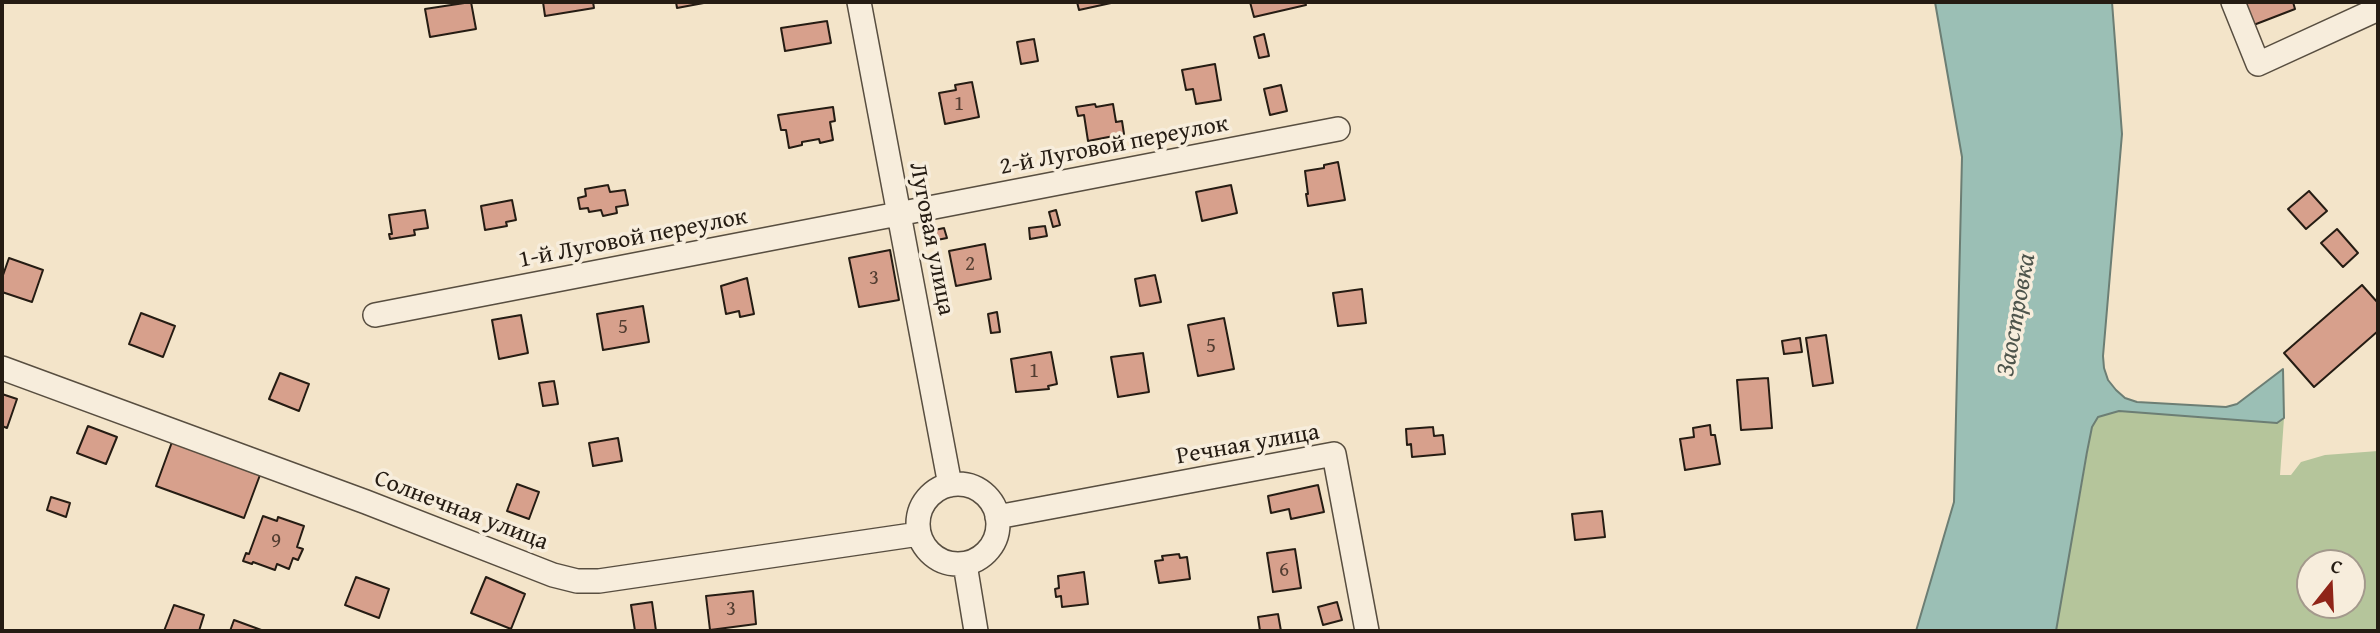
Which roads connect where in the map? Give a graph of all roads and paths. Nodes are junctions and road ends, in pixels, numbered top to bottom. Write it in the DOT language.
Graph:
graph roads {
  1 [pos="859,2"];
  2 [pos="2233,2"];
  3 [pos="2378,9"];
  4 [pos="1338,129"];
  5 [pos="900,214"];
  6 [pos="375,316"];
  7 [pos="2,368"];
  8 [pos="950,485"];
  9 [pos="997,517"];
  10 [pos="919,534"];
  11 [pos="965,564"];
  12 [pos="976,631"];
  13 [pos="1367,631"];
  1 -- 5 [label="street, Луговая улица"];
  2 -- 3 [label="street"];
  4 -- 5 [label="street, 2-й Луговой переулок"];
  5 -- 6 [label="street, 1-й Луговой переулок"];
  5 -- 8 [label="street, Луговая улица"];
  7 -- 10 [label="street, Солнечная улица"];
  8 -- 9 [label="street"];
  8 -- 10 [label="street"];
  9 -- 11 [label="street"];
  9 -- 13 [label="street, Речная улица"];
  10 -- 11 [label="street"];
  11 -- 12 [label="street"];
}
